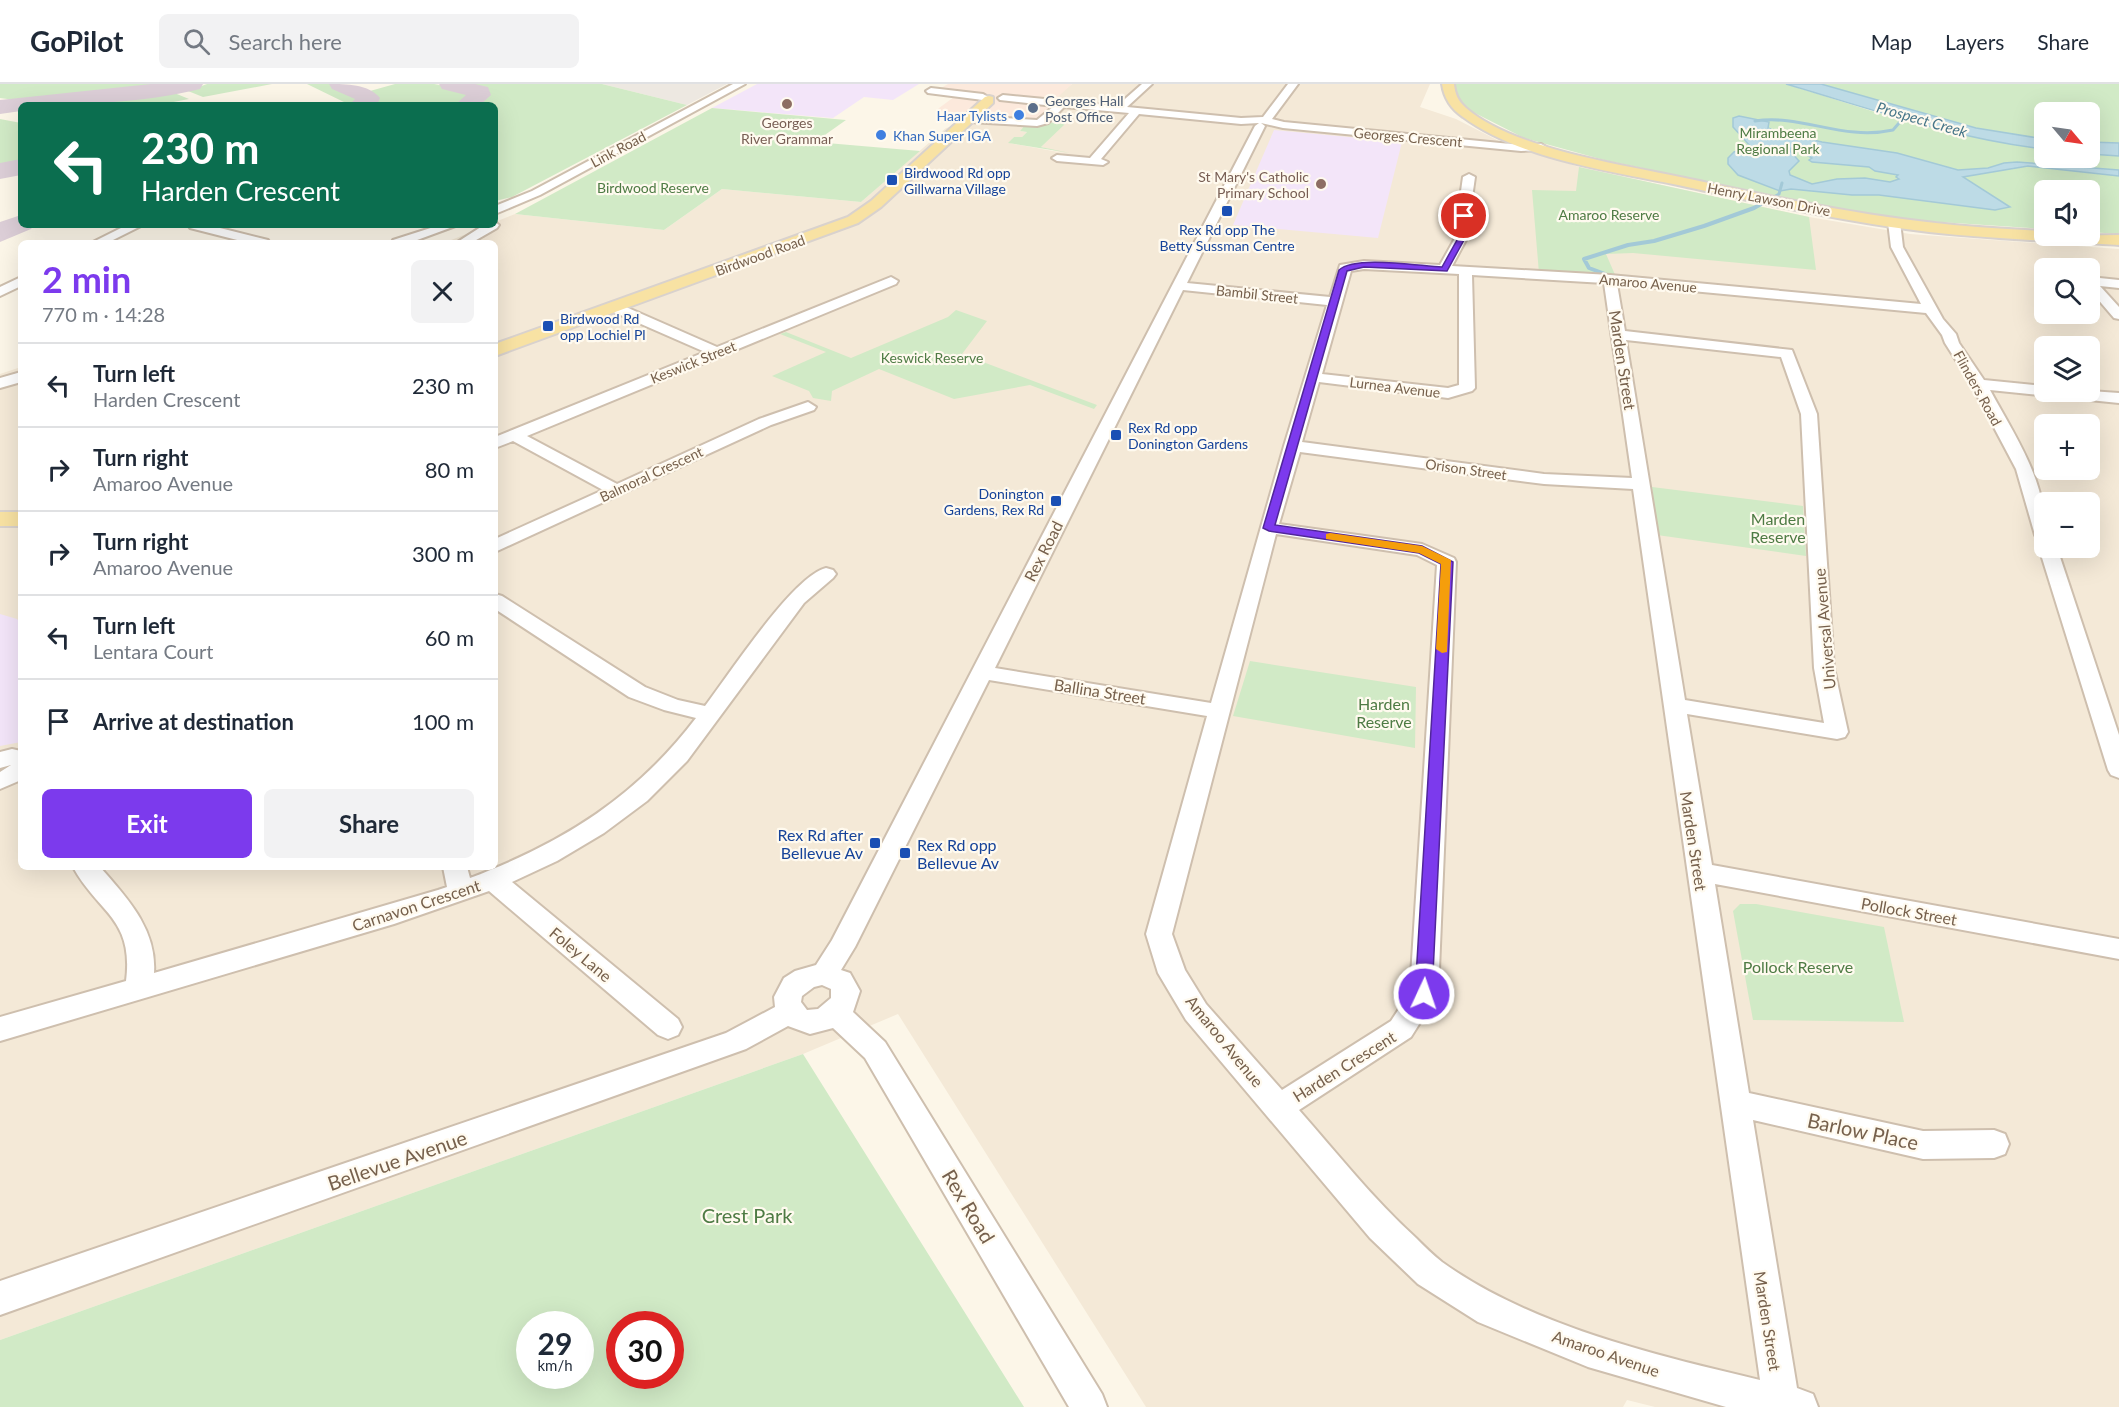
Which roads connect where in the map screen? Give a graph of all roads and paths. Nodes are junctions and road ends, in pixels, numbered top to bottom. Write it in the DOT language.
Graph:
graph roads {
  1 [pos="740,84"];
  2 [pos="1147,84"];
  3 [pos="1293,84"];
  4 [pos="1448,84"];
  5 [pos="931,91"];
  6 [pos="994,95"];
  7 [pos="1060,104"];
  8 [pos="1119,109"];
  9 [pos="1136,111"];
  10 [pos="970,119"];
  11 [pos="1263,123"];
  12 [pos="1541,147"];
  13 [pos="1057,158"];
  14 [pos="1469,177"];
  15 [pos="498,209"];
  16 [pos="1874,219"];
  17 [pos="1894,222"];
  18 [pos="130,228"];
  19 [pos="206,228"];
  20 [pos="443,228"];
  21 [pos="488,228"];
  22 [pos="104,240"];
  23 [pos="252,240"];
  24 [pos="406,240"];
  25 [pos="467,240"];
  26 [pos="2119,240"];
  27 [pos="1897,248"];
  28 [pos="1364,265"];
  29 [pos="1444,269"];
  30 [pos="1465,271"];
  31 [pos="1342,272"];
  32 [pos="1610,279"];
  33 [pos="891,281"];
  34 [pos="18,283"];
  35 [pos="2100,283"];
  36 [pos="2119,284"];
  37 [pos="1179,286"];
  38 [pos="0,292"];
  39 [pos="2100,293"];
  40 [pos="1334,302"];
  41 [pos="614,308"];
  42 [pos="1932,309"];
  43 [pos="2119,315"];
  44 [pos="1619,335"];
  45 [pos="498,349"];
  46 [pos="717,352"];
  47 [pos="1313,377"];
  48 [pos="18,378"];
  49 [pos="0,383"];
  50 [pos="1979,384"];
  51 [pos="2034,390"];
  52 [pos="2100,396"];
  53 [pos="2119,398"];
  54 [pos="808,407"];
  55 [pos="514,435"];
  56 [pos="498,442"];
  57 [pos="1292,446"];
  58 [pos="1642,484"];
  59 [pos="616,490"];
  60 [pos="2034,502"];
  61 [pos="1269,528"];
  62 [pos="498,545"];
  63 [pos="2051,558"];
  64 [pos="826,573"];
  65 [pos="498,602"];
  66 [pos="982,672"];
  67 [pos="1674,705"];
  68 [pos="1218,711"];
  69 [pos="710,714"];
  70 [pos="2119,770"];
  71 [pos="88,870"];
  72 [pos="456,870"];
  73 [pos="1699,872"];
  74 [pos="493,880"];
  75 [pos="461,892"];
  76 [pos="2119,949"];
  77 [pos="824,974"];
  78 [pos="139,988"];
  79 [pos="790,1012"];
  80 [pos="836,1014"];
  81 [pos="668,1027"];
  82 [pos="0,1029"];
  83 [pos="1734,1103"];
  84 [pos="1280,1107"];
  85 [pos="1994,1144"];
  86 [pos="0,1298"];
  87 [pos="1791,1405"];
  88 [pos="1089,1407"];
  1 -- 15 [label="street, Link Road"];
  2 -- 8 [label="street"];
  3 -- 11 [label="street, Rex Road"];
  4 -- 12 [label="main road, Henry Lawson Drive"];
  5 -- 6 [label="street, Georges Crescent"];
  6 -- 7 [label="street, Georges Crescent"];
  6 -- 10 [label="main road, Birdwood Road"];
  7 -- 8 [label="street, Georges Crescent"];
  7 -- 10 [label="street"];
  8 -- 9 [label="street, Georges Crescent"];
  9 -- 11 [label="street, Georges Crescent"];
  9 -- 13 [label="street"];
  10 -- 41 [label="main road, Birdwood Road"];
  11 -- 12 [label="street, Georges Crescent"];
  11 -- 37 [label="street, Rex Road"];
  12 -- 16 [label="main road, Henry Lawson Drive"];
  14 -- 29 [label="street"];
  16 -- 17 [label="main road, Henry Lawson Drive"];
  16 -- 27 [label="street, Flinders Road"];
  17 -- 26 [label="main road, Henry Lawson Drive"];
  17 -- 27 [label="street, Flinders Road"];
  18 -- 22 [label="street"];
  19 -- 23 [label="street"];
  20 -- 24 [label="street"];
  21 -- 25 [label="street"];
  27 -- 42 [label="street, Flinders Road"];
  28 -- 29 [label="street, Amaroo Avenue"];
  28 -- 31 [label="street, Amaroo Avenue"];
  28 -- 31 [label="street, Amaroo Avenue"];
  29 -- 30 [label="street, Amaroo Avenue"];
  30 -- 32 [label="street, Amaroo Avenue"];
  30 -- 47 [label="street, Lurnea Avenue"];
  31 -- 40 [label="street, Amaroo Avenue"];
  32 -- 42 [label="street, Amaroo Avenue"];
  32 -- 44 [label="street, Marden Street"];
  33 -- 46 [label="street, Keswick Street"];
  34 -- 38 [label="street"];
  35 -- 36 [label="street"];
  37 -- 40 [label="street, Bambil Street"];
  37 -- 66 [label="street, Rex Road"];
  39 -- 43 [label="street"];
  40 -- 47 [label="street, Amaroo Avenue"];
  41 -- 45 [label="main road, Birdwood Road"];
  41 -- 46 [label="street"];
  42 -- 50 [label="street, Flinders Road"];
  44 -- 58 [label="street, Marden Street"];
  44 -- 67 [label="street, Universal Avenue"];
  46 -- 55 [label="street, Keswick Street"];
  47 -- 57 [label="street, Amaroo Avenue"];
  48 -- 49 [label="street"];
  50 -- 51 [label="street"];
  50 -- 60 [label="street, Flinders Road"];
  52 -- 53 [label="street"];
  54 -- 59 [label="street, Balmoral Crescent"];
  55 -- 56 [label="street, Keswick Street"];
  55 -- 59 [label="street"];
  57 -- 58 [label="street, Orison Street"];
  57 -- 61 [label="street, Amaroo Avenue"];
  58 -- 67 [label="street, Marden Street"];
  59 -- 62 [label="street, Balmoral Crescent"];
  61 -- 68 [label="street, Amaroo Avenue"];
  61 -- 84 [label="street, Harden Crescent"];
  63 -- 70 [label="street"];
  64 -- 69 [label="street, Carnavon Crescent"];
  65 -- 69 [label="street"];
  66 -- 68 [label="street, Ballina Street"];
  66 -- 77 [label="street, Rex Road"];
  67 -- 73 [label="street, Marden Street"];
  68 -- 84 [label="street, Amaroo Avenue"];
  69 -- 74 [label="street, Carnavon Crescent"];
  71 -- 78 [label="street"];
  72 -- 75 [label="street"];
  73 -- 76 [label="street, Pollock Street"];
  73 -- 83 [label="street, Marden Street"];
  74 -- 75 [label="street, Carnavon Crescent"];
  74 -- 81 [label="street, Foley Lane"];
  75 -- 78 [label="street, Carnavon Crescent"];
  77 -- 79 [label="street"];
  77 -- 80 [label="street"];
  78 -- 82 [label="street, Carnavon Crescent"];
  79 -- 80 [label="street"];
  79 -- 86 [label="street, Bellevue Avenue"];
  80 -- 88 [label="street, Rex Road"];
  83 -- 85 [label="street, Barlow Place"];
  83 -- 87 [label="street, Marden Street"];
  84 -- 87 [label="street, Amaroo Avenue"];
}
